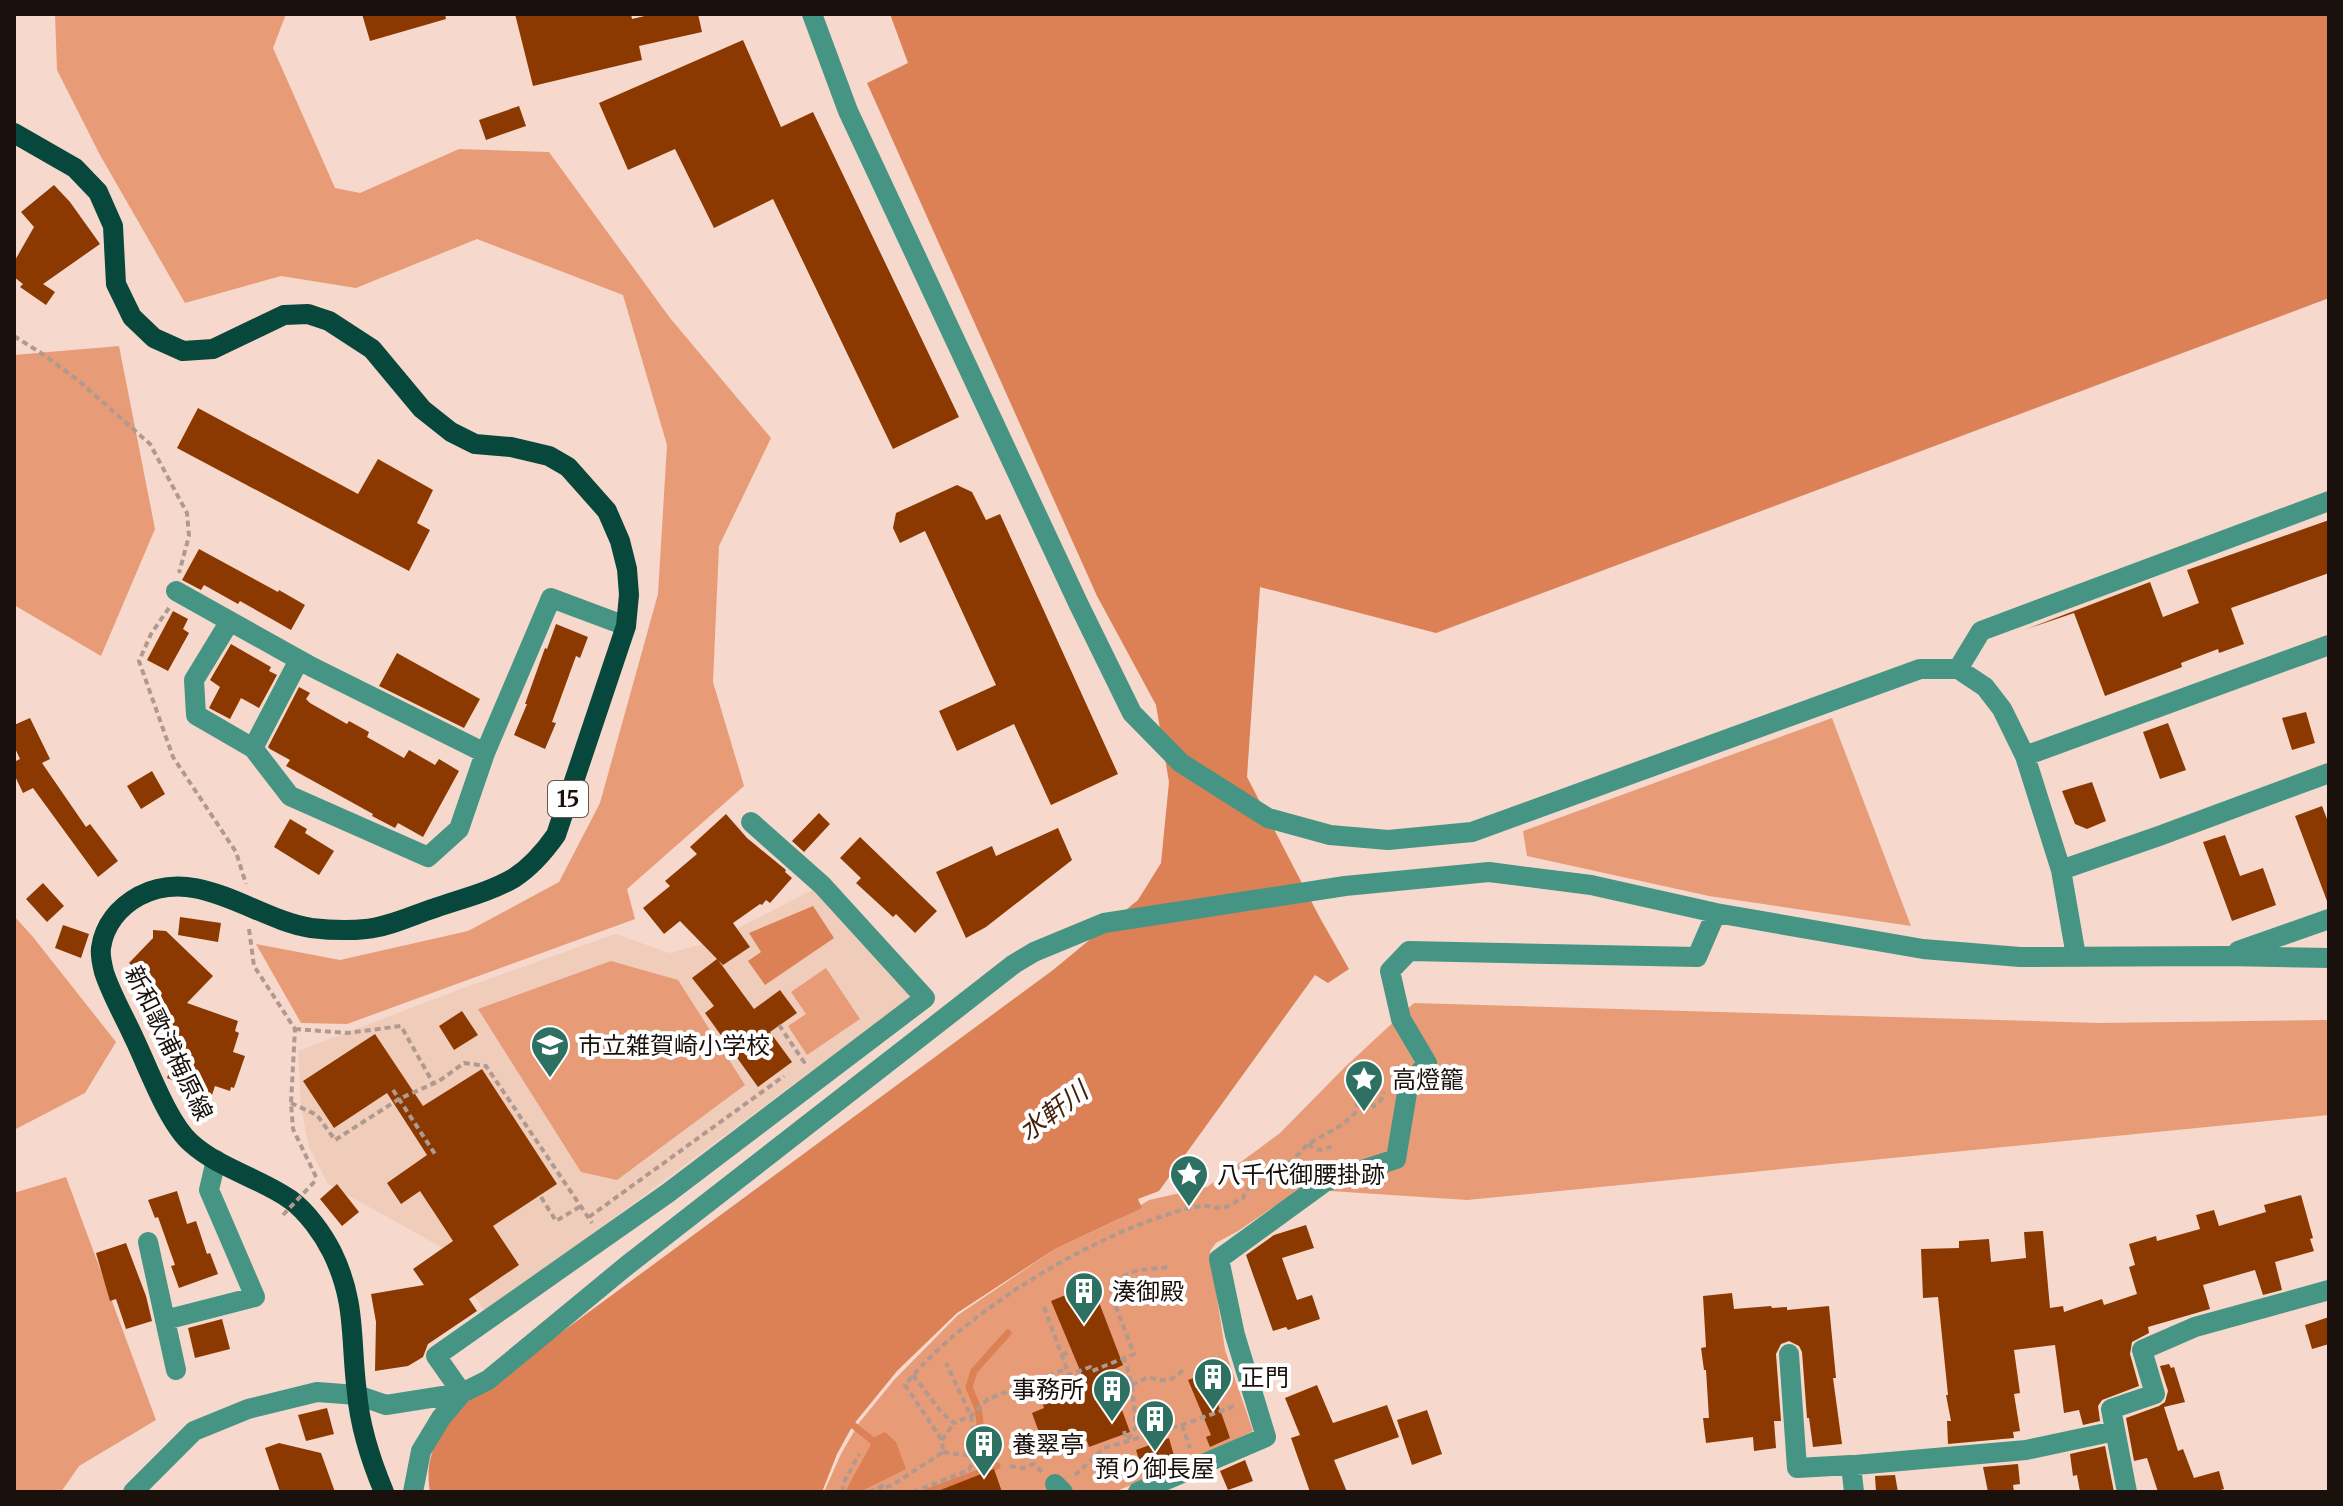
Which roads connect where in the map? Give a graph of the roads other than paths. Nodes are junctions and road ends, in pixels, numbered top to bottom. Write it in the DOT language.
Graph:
graph roads {
  1 [pos="812,14"];
  2 [pos="14,133"];
  3 [pos="2329,501"];
  4 [pos="176,591"];
  5 [pos="230,621"];
  6 [pos="626,626"];
  7 [pos="2329,645"];
  8 [pos="299,660"];
  9 [pos="1958,669"];
  10 [pos="253,748"];
  11 [pos="485,753"];
  12 [pos="2025,756"];
  13 [pos="2329,773"];
  14 [pos="751,822"];
  15 [pos="2061,870"];
  16 [pos="1716,913"];
  17 [pos="2329,919"];
  18 [pos="2076,956"];
  19 [pos="2225,956"];
  20 [pos="2329,958"];
  21 [pos="216,1160"];
  22 [pos="597,1229"];
  23 [pos="148,1242"];
  24 [pos="625,1267"];
  25 [pos="2329,1290"];
  26 [pos="165,1320"];
  27 [pos="1789,1354"];
  28 [pos="176,1370"];
  29 [pos="462,1393"];
  30 [pos="357,1395"];
  31 [pos="2115,1431"];
  32 [pos="1844,1466"];
  33 [pos="133,1492"];
  34 [pos="384,1492"];
  35 [pos="413,1492"];
  36 [pos="1138,1492"];
  37 [pos="1854,1492"];
  38 [pos="2127,1492"];
  1 -- 9 [label="street"];
  2 -- 6 [label="main road, 新和歌浦梅原線 / 15"];
  3 -- 9 [label="street"];
  4 -- 5 [label="street"];
  5 -- 8 [label="street"];
  5 -- 10 [label="street"];
  6 -- 11 [label="street"];
  6 -- 21 [label="main road, 新和歌浦梅原線 / 15"];
  7 -- 12 [label="street"];
  8 -- 10 [label="street"];
  8 -- 11 [label="street"];
  9 -- 12 [label="street"];
  10 -- 11 [label="street"];
  12 -- 15 [label="street"];
  13 -- 15 [label="street"];
  14 -- 22 [label="street"];
  15 -- 18 [label="street"];
  16 -- 18 [label="street"];
  16 -- 24 [label="street"];
  16 -- 36 [label="street"];
  17 -- 19 [label="street"];
  18 -- 19 [label="street"];
  19 -- 20 [label="street"];
  21 -- 26 [label="street"];
  21 -- 30 [label="main road, 新和歌浦梅原線 / 15"];
  22 -- 24 [label="street"];
  22 -- 29 [label="street"];
  23 -- 26 [label="street"];
  24 -- 29 [label="street"];
  25 -- 31 [label="street"];
  26 -- 28 [label="street"];
  27 -- 32 [label="street"];
  29 -- 30 [label="street"];
  29 -- 35 [label="street"];
  30 -- 33 [label="street"];
  30 -- 34 [label="main road, 新和歌浦梅原線 / 15"];
  31 -- 32 [label="street"];
  31 -- 38 [label="street"];
  32 -- 37 [label="street"];
}
